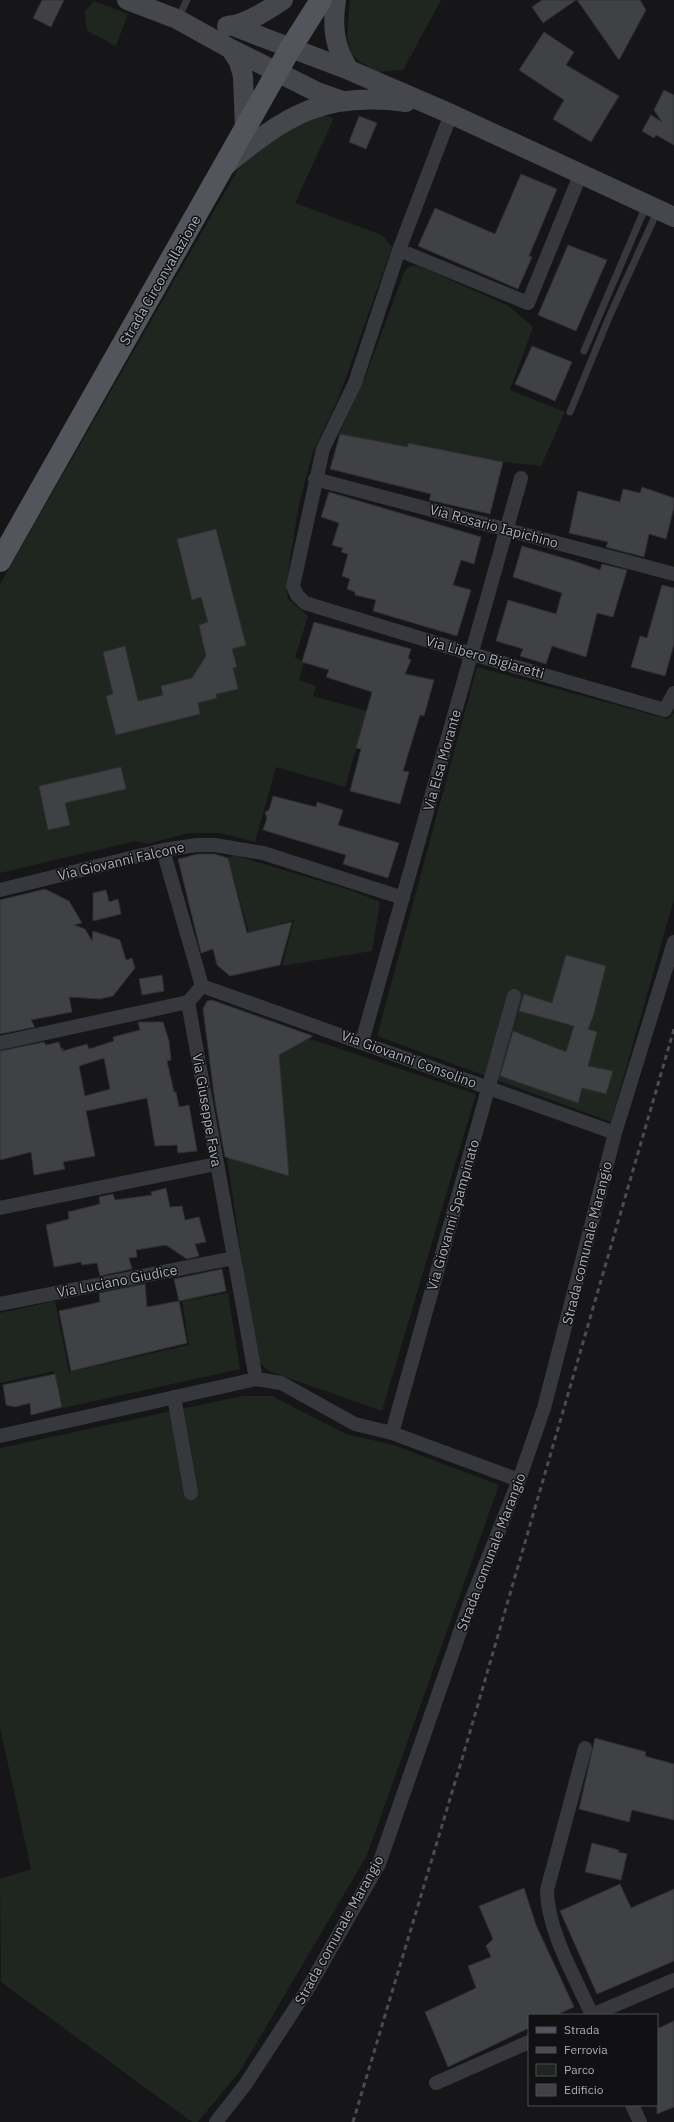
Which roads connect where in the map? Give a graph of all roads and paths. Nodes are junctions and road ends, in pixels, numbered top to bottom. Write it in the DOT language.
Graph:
graph roads {
  1 [pos="127,0"];
  2 [pos="187,0"];
  3 [pos="283,0"];
  4 [pos="320,0"];
  5 [pos="336,0"];
  6 [pos="177,19"];
  7 [pos="233,26"];
  8 [pos="231,49"];
  9 [pos="290,49"];
  10 [pos="349,70"];
  11 [pos="278,71"];
  12 [pos="342,101"];
  13 [pos="430,106"];
  14 [pos="451,114"];
  15 [pos="245,130"];
  16 [pos="224,167"];
  17 [pos="581,173"];
  18 [pos="660,210"];
  19 [pos="399,250"];
  20 [pos="584,351"];
  21 [pos="570,412"];
  22 [pos="315,478"];
  23 [pos="521,478"];
  24 [pos="507,529"];
  25 [pos="0,561"];
  26 [pos="674,574"];
  27 [pos="472,654"];
  28 [pos="674,693"];
  29 [pos="163,850"];
  30 [pos="0,890"];
  31 [pos="403,898"];
  32 [pos="674,942"];
  33 [pos="202,986"];
  34 [pos="514,996"];
  35 [pos="188,1002"];
  36 [pos="362,1042"];
  37 [pos="0,1043"];
  38 [pos="488,1088"];
  39 [pos="615,1134"];
  40 [pos="216,1164"];
  41 [pos="0,1208"];
  42 [pos="234,1258"];
  43 [pos="0,1304"];
  44 [pos="256,1379"];
  45 [pos="174,1396"];
  46 [pos="392,1433"];
  47 [pos="0,1436"];
  48 [pos="519,1480"];
  49 [pos="191,1493"];
  50 [pos="585,1748"];
  51 [pos="674,1980"];
  52 [pos="592,2014"];
  53 [pos="594,2014"];
  54 [pos="528,2042"];
  55 [pos="436,2082"];
  56 [pos="632,2106"];
  57 [pos="216,2122"];
  58 [pos="640,2122"];
  1 -- 6 [label="street"];
  2 -- 6 [label="lane"];
  3 -- 7 [label="street"];
  4 -- 9 [label="main road, Strada Circonvallazione"];
  5 -- 10 [label="street"];
  6 -- 7 [label="street"];
  6 -- 8 [label="street"];
  7 -- 9 [label="street"];
  8 -- 11 [label="street"];
  8 -- 15 [label="street"];
  9 -- 10 [label="street"];
  9 -- 11 [label="main road, Strada Circonvallazione"];
  10 -- 13 [label="street"];
  11 -- 12 [label="street"];
  11 -- 15 [label="main road, Strada Circonvallazione"];
  12 -- 13 [label="street"];
  12 -- 16 [label="street"];
  13 -- 14 [label="street"];
  14 -- 17 [label="street"];
  14 -- 19 [label="street"];
  15 -- 16 [label="main road, Strada Circonvallazione"];
  16 -- 25 [label="main road, Strada Circonvallazione"];
  17 -- 18 [label="street"];
  17 -- 19 [label="street"];
  18 -- 20 [label="lane"];
  18 -- 21 [label="lane"];
  19 -- 22 [label="street"];
  22 -- 24 [label="street, Via Rosario Iapichino"];
  22 -- 27 [label="street, Via Libero Bigiaretti"];
  23 -- 24 [label="street, Via Elsa Morante"];
  24 -- 26 [label="street, Via Rosario Iapichino"];
  24 -- 27 [label="street, Via Elsa Morante"];
  27 -- 28 [label="street, Via Libero Bigiaretti"];
  27 -- 31 [label="street, Via Elsa Morante"];
  29 -- 30 [label="street, Via Giovanni Falcone"];
  29 -- 31 [label="street, Via Giovanni Falcone"];
  29 -- 33 [label="street"];
  31 -- 36 [label="street, Via Elsa Morante"];
  32 -- 39 [label="street, Strada comunale Marangio"];
  33 -- 35 [label="street"];
  33 -- 36 [label="street, Via Giovanni Consolino"];
  34 -- 38 [label="street, Via Giovanni Spampinato"];
  35 -- 37 [label="street"];
  35 -- 40 [label="street, Via Giuseppe Fava"];
  36 -- 38 [label="street, Via Giovanni Consolino"];
  38 -- 39 [label="street, Via Giovanni Consolino"];
  38 -- 46 [label="street, Via Giovanni Spampinato"];
  39 -- 48 [label="street, Strada comunale Marangio"];
  40 -- 41 [label="street"];
  40 -- 42 [label="street, Via Giuseppe Fava"];
  42 -- 43 [label="street, Via Luciano Giudice"];
  42 -- 44 [label="street, Via Giuseppe Fava"];
  44 -- 45 [label="street"];
  44 -- 46 [label="street"];
  45 -- 47 [label="street"];
  45 -- 49 [label="street"];
  46 -- 48 [label="street"];
  48 -- 57 [label="street, Strada comunale Marangio"];
  50 -- 52 [label="street"];
  51 -- 53 [label="street"];
  54 -- 55 [label="street"];
  56 -- 58 [label="street"];
}
